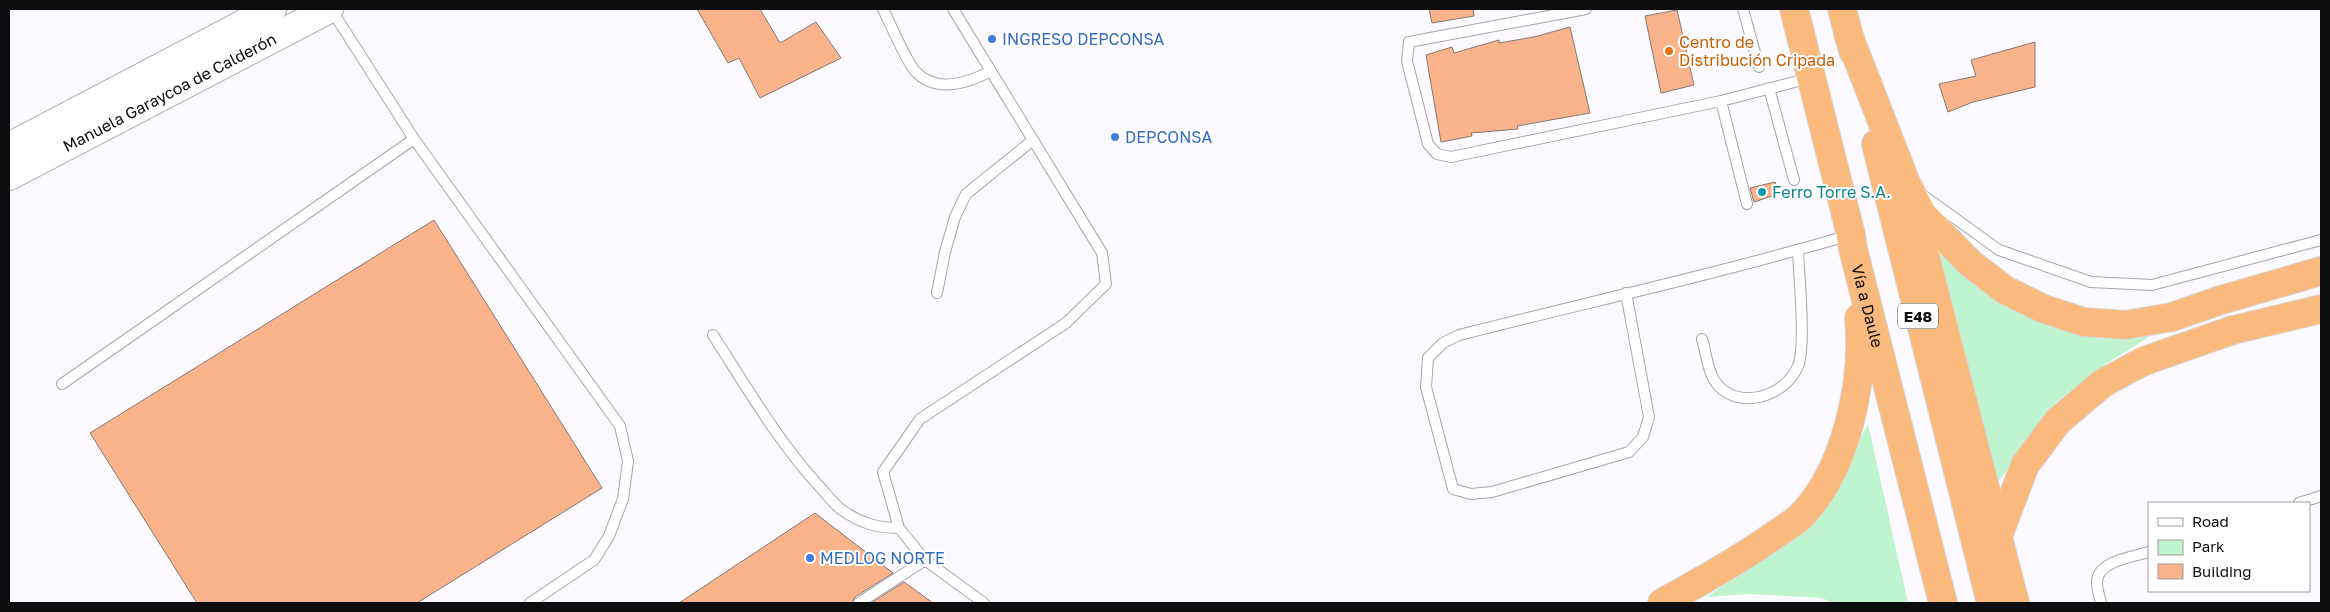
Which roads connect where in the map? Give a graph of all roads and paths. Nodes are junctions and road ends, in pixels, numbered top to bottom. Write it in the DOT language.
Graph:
graph roads {
  1 [pos="272,9"];
  2 [pos="330,9"];
  3 [pos="883,9"];
  4 [pos="953,9"];
  5 [pos="1586,9"];
  6 [pos="1743,9"];
  7 [pos="1794,9"];
  8 [pos="1845,21"];
  9 [pos="1759,67"];
  10 [pos="991,71"];
  11 [pos="1811,78"];
  12 [pos="1769,88"];
  13 [pos="1721,100"];
  14 [pos="414,139"];
  15 [pos="1033,140"];
  16 [pos="9,147"];
  17 [pos="9,176"];
  18 [pos="1794,180"];
  19 [pos="1906,183"];
  20 [pos="1748,204"];
  21 [pos="2321,240"];
  22 [pos="1852,242"];
  23 [pos="1798,251"];
  24 [pos="2321,271"];
  25 [pos="937,293"];
  26 [pos="1626,293"];
  27 [pos="2321,309"];
  28 [pos="713,335"];
  29 [pos="1702,339"];
  30 [pos="62,384"];
  31 [pos="1904,454"];
  32 [pos="1961,490"];
  33 [pos="2321,496"];
  34 [pos="2302,502"];
  35 [pos="899,528"];
  36 [pos="1998,536"];
  37 [pos="2148,552"];
  38 [pos="925,560"];
  39 [pos="530,603"];
  40 [pos="859,603"];
  41 [pos="984,603"];
  42 [pos="1662,603"];
  43 [pos="1928,603"];
  44 [pos="1943,603"];
  45 [pos="1991,603"];
  46 [pos="2015,603"];
  47 [pos="2101,603"];
  1 -- 16 [label="street, Manuela Garaycoa de Calderón"];
  2 -- 14 [label="lane"];
  2 -- 17 [label="street, Manuela Garaycoa de Calderón"];
  3 -- 10 [label="lane"];
  4 -- 10 [label="lane"];
  5 -- 13 [label="lane"];
  6 -- 9 [label="lane"];
  7 -- 11 [label="highway, Vía a Daule"];
  8 -- 19 [label="highway"];
  8 -- 32 [label="highway, E48"];
  10 -- 15 [label="lane"];
  11 -- 12 [label="lane"];
  11 -- 22 [label="highway, Vía a Daule"];
  12 -- 13 [label="lane"];
  12 -- 18 [label="lane"];
  13 -- 20 [label="lane"];
  14 -- 30 [label="lane"];
  14 -- 39 [label="lane"];
  15 -- 25 [label="lane"];
  15 -- 35 [label="lane"];
  19 -- 21 [label="lane"];
  19 -- 24 [label="highway"];
  19 -- 36 [label="highway"];
  22 -- 23 [label="lane"];
  22 -- 31 [label="highway, Vía a Daule"];
  22 -- 42 [label="highway"];
  23 -- 26 [label="lane"];
  23 -- 29 [label="lane"];
  26 -- 26 [label="lane"];
  27 -- 36 [label="highway"];
  28 -- 35 [label="lane"];
  31 -- 43 [label="highway"];
  31 -- 44 [label="highway, Vía a Daule"];
  32 -- 36 [label="highway"];
  32 -- 45 [label="highway, E48"];
  33 -- 34 [label="lane"];
  35 -- 38 [label="lane"];
  36 -- 46 [label="highway"];
  37 -- 47 [label="lane"];
  38 -- 40 [label="lane"];
  38 -- 41 [label="lane"];
}
